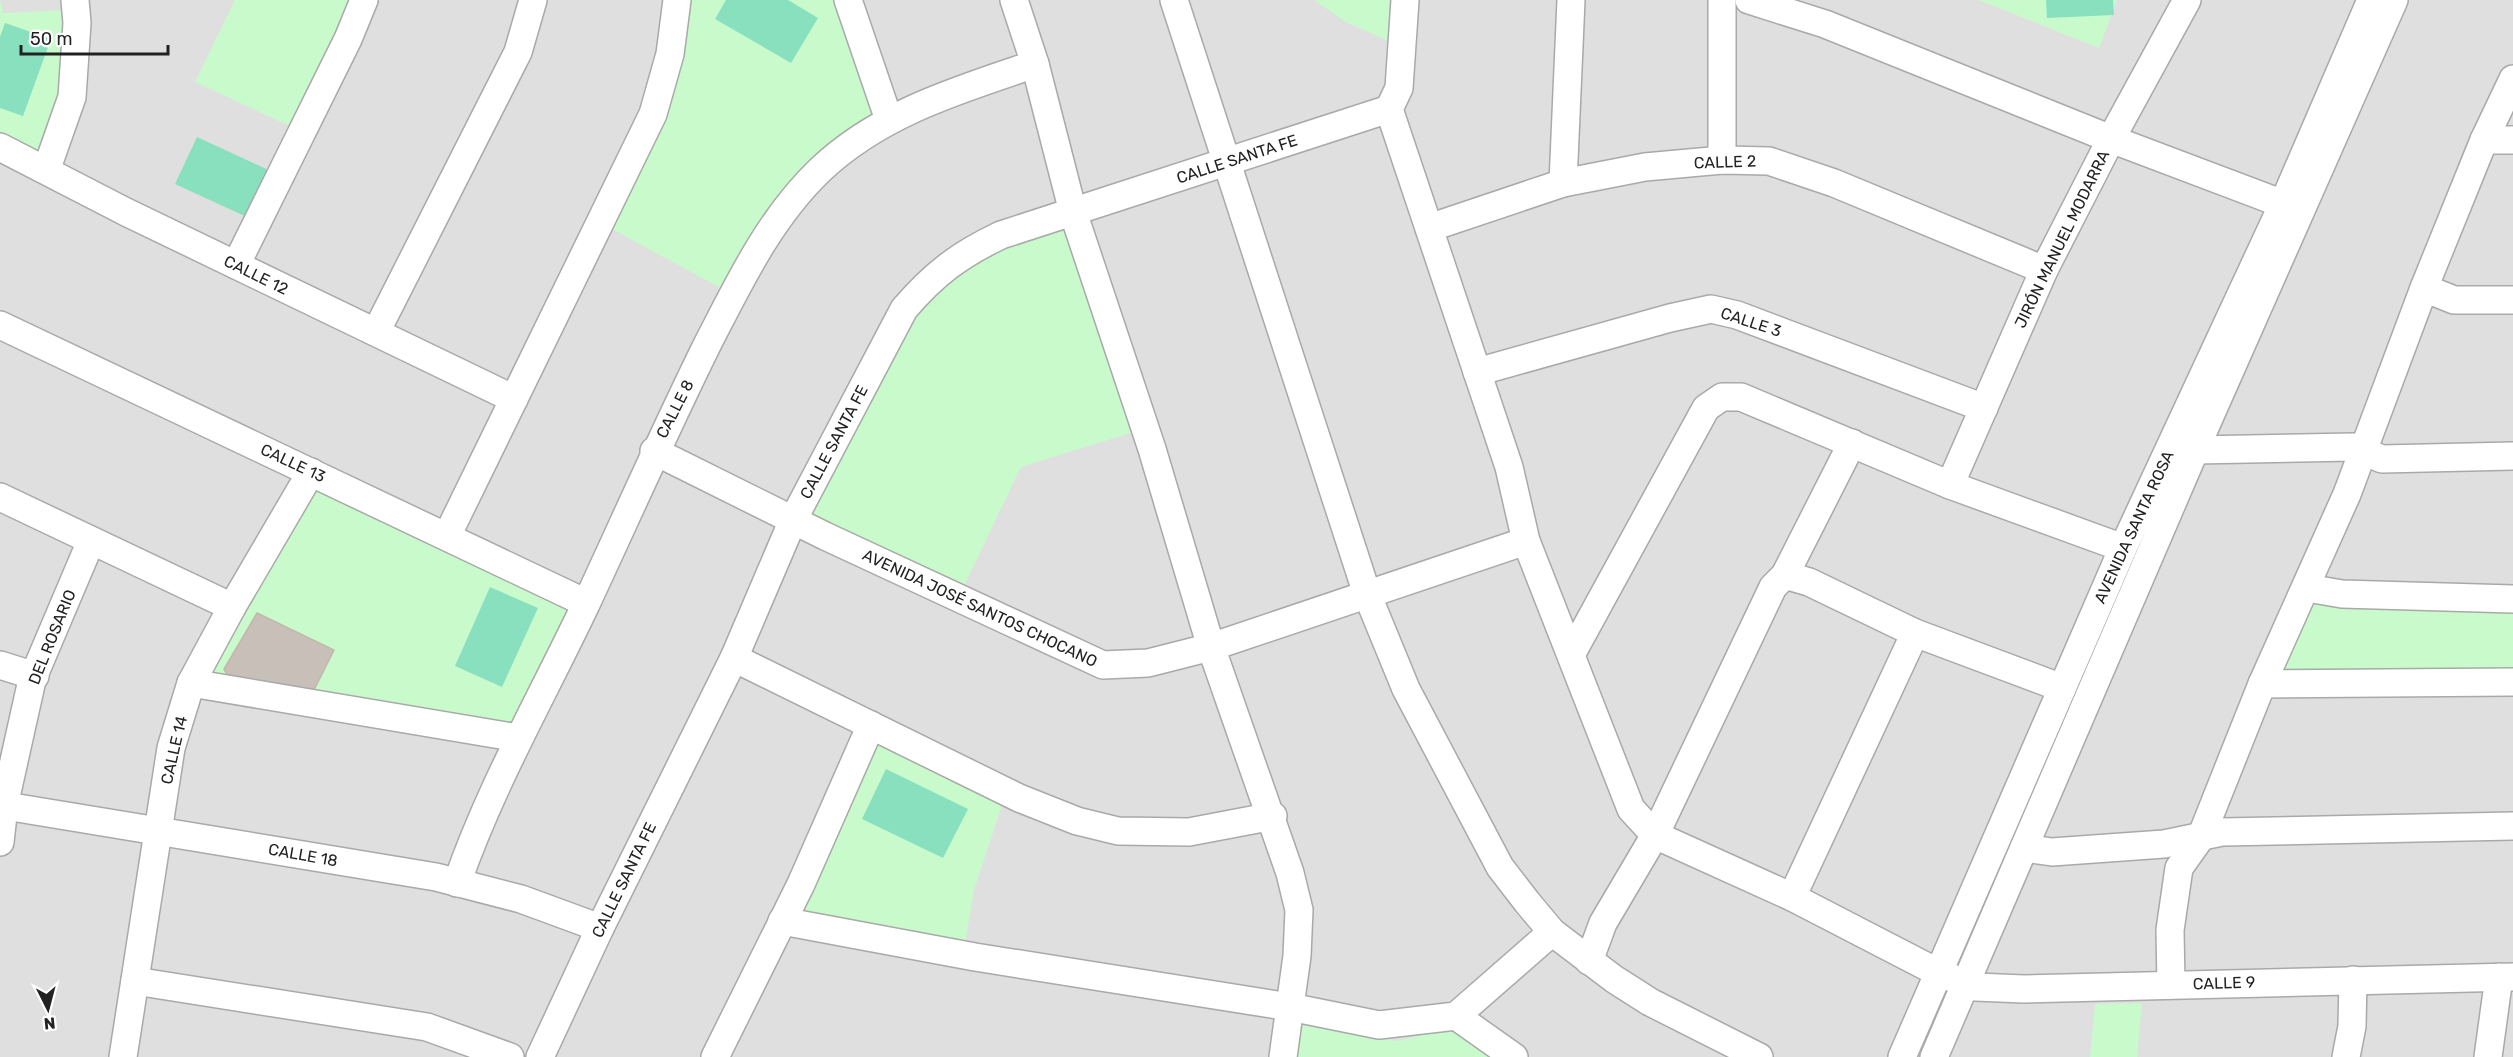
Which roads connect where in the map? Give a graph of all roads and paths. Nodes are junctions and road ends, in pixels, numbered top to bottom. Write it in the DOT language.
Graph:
graph roads {
  1 [pos="75,0"];
  2 [pos="364,0"];
  3 [pos="533,0"];
  4 [pos="677,0"];
  5 [pos="848,0"];
  6 [pos="1014,0"];
  7 [pos="1174,0"];
  8 [pos="1405,0"];
  9 [pos="1571,0"];
  10 [pos="1722,0"];
  11 [pos="1749,0"];
  12 [pos="2187,0"];
  13 [pos="2372,0"];
  14 [pos="2394,0"];
  15 [pos="1035,64"];
  16 [pos="2513,79"];
  17 [pos="1389,109"];
  18 [pos="889,120"];
  19 [pos="2111,139"];
  20 [pos="2484,140"];
  21 [pos="2513,140"];
  22 [pos="0,147"];
  23 [pos="1722,160"];
  24 [pos="1228,162"];
  25 [pos="46,168"];
  26 [pos="1563,183"];
  27 [pos="2283,204"];
  28 [pos="1073,212"];
  29 [pos="1430,228"];
  30 [pos="236,265"];
  31 [pos="2044,270"];
  32 [pos="2424,288"];
  33 [pos="2513,300"];
  34 [pos="0,326"];
  35 [pos="376,332"];
  36 [pos="1477,372"];
  37 [pos="514,399"];
  38 [pos="1984,408"];
  39 [pos="1852,442"];
  40 [pos="2185,444"];
  41 [pos="654,451"];
  42 [pos="2363,452"];
  43 [pos="2513,456"];
  44 [pos="311,472"];
  45 [pos="1950,484"];
  46 [pos="0,498"];
  47 [pos="793,520"];
  48 [pos="447,536"];
  49 [pos="92,541"];
  50 [pos="1526,542"];
  51 [pos="2123,548"];
  52 [pos="1785,575"];
  53 [pos="2307,588"];
  54 [pos="1367,594"];
  55 [pos="2513,599"];
  56 [pos="586,603"];
  57 [pos="232,607"];
  58 [pos="1915,633"];
  59 [pos="1211,648"];
  60 [pos="1572,653"];
  61 [pos="734,658"];
  62 [pos="0,665"];
  63 [pos="35,676"];
  64 [pos="2513,682"];
  65 [pos="191,683"];
  66 [pos="2262,684"];
  67 [pos="2062,688"];
  68 [pos="871,725"];
  69 [pos="518,738"];
  70 [pos="2,806"];
  71 [pos="1273,816"];
  72 [pos="2513,826"];
  73 [pos="159,830"];
  74 [pos="1655,835"];
  75 [pos="2201,837"];
  76 [pos="0,842"];
  77 [pos="2024,848"];
  78 [pos="457,883"];
  79 [pos="1792,897"];
  80 [pos="782,921"];
  81 [pos="600,928"];
  82 [pos="1552,932"];
  83 [pos="1589,961"];
  84 [pos="1937,972"];
  85 [pos="2506,977"];
  86 [pos="2354,980"];
  87 [pos="135,981"];
  88 [pos="1966,984"];
  89 [pos="2171,985"];
  90 [pos="1290,1007"];
  91 [pos="1456,1016"];
  92 [pos="1719,1048"];
  93 [pos="123,1057"];
  94 [pos="510,1057"];
  95 [pos="540,1057"];
  96 [pos="715,1057"];
  97 [pos="1283,1057"];
  98 [pos="1514,1057"];
  99 [pos="1759,1057"];
  100 [pos="1902,1057"];
  101 [pos="1934,1057"];
  102 [pos="2346,1057"];
  103 [pos="2488,1057"];
  1 -- 25 [label="street"];
  2 -- 30 [label="street"];
  3 -- 35 [label="street"];
  4 -- 37 [label="street"];
  5 -- 18 [label="street"];
  6 -- 15 [label="street"];
  7 -- 24 [label="street"];
  8 -- 17 [label="street"];
  9 -- 26 [label="street"];
  10 -- 23 [label="street"];
  11 -- 19 [label="street"];
  12 -- 19 [label="street, JIRÓN MANUEL MODARRA"];
  13 -- 27 [label="street, AVENIDA SANTA ROSA"];
  14 -- 40 [label="street, AVENIDA SANTA ROSA"];
  15 -- 18 [label="street, CALLE 8"];
  15 -- 28 [label="street"];
  16 -- 20 [label="street"];
  17 -- 24 [label="street, CALLE SANTA FE"];
  17 -- 29 [label="street"];
  18 -- 41 [label="street, CALLE 8"];
  19 -- 27 [label="street"];
  19 -- 31 [label="street, JIRÓN MANUEL MODARRA"];
  20 -- 21 [label="street"];
  20 -- 32 [label="street"];
  22 -- 25 [label="street, CALLE 12"];
  23 -- 26 [label="street, CALLE 2"];
  23 -- 31 [label="street, CALLE 2"];
  24 -- 28 [label="street, CALLE SANTA FE"];
  24 -- 54 [label="street"];
  25 -- 30 [label="street, CALLE 12"];
  26 -- 29 [label="street, CALLE 2"];
  27 -- 40 [label="street, AVENIDA SANTA ROSA"];
  28 -- 47 [label="street, CALLE SANTA FE"];
  28 -- 59 [label="street"];
  29 -- 36 [label="street"];
  30 -- 35 [label="street, CALLE 12"];
  31 -- 38 [label="street, JIRÓN MANUEL MODARRA"];
  32 -- 33 [label="street"];
  32 -- 42 [label="street"];
  34 -- 44 [label="street, CALLE 13"];
  35 -- 37 [label="street, CALLE 12"];
  36 -- 38 [label="street, CALLE 3"];
  36 -- 50 [label="street"];
  37 -- 48 [label="street"];
  38 -- 45 [label="street, JIRÓN MANUEL MODARRA"];
  39 -- 45 [label="street"];
  39 -- 52 [label="street"];
  39 -- 60 [label="street"];
  40 -- 42 [label="street"];
  40 -- 51 [label="street, AVENIDA SANTA ROSA"];
  40 -- 77 [label="street, AVENIDA SANTA ROSA"];
  41 -- 47 [label="street, AVENIDA JOSÉ SANTOS CHOCANO"];
  41 -- 56 [label="street, CALLE 8"];
  42 -- 43 [label="street"];
  42 -- 53 [label="street"];
  44 -- 48 [label="street, CALLE 13"];
  44 -- 57 [label="street, CALLE 14"];
  45 -- 51 [label="street"];
  46 -- 49 [label="street"];
  47 -- 59 [label="street, AVENIDA JOSÉ SANTOS CHOCANO"];
  47 -- 61 [label="street, CALLE SANTA FE"];
  48 -- 56 [label="street, CALLE 13"];
  49 -- 57 [label="street"];
  49 -- 63 [label="street, DEL ROSARIO"];
  50 -- 54 [label="street, AVENIDA JOSÉ SANTOS CHOCANO"];
  50 -- 60 [label="street"];
  51 -- 67 [label="street, AVENIDA SANTA ROSA"];
  52 -- 58 [label="street"];
  52 -- 74 [label="street"];
  53 -- 55 [label="street"];
  53 -- 66 [label="street"];
  54 -- 59 [label="street, AVENIDA JOSÉ SANTOS CHOCANO"];
  54 -- 82 [label="street"];
  56 -- 69 [label="street, CALLE 8"];
  57 -- 65 [label="street, CALLE 14"];
  58 -- 67 [label="street"];
  58 -- 79 [label="street"];
  59 -- 71 [label="street"];
  60 -- 74 [label="street"];
  61 -- 68 [label="street"];
  61 -- 81 [label="street, CALLE SANTA FE"];
  62 -- 63 [label="street"];
  63 -- 70 [label="street, DEL ROSARIO"];
  64 -- 66 [label="street"];
  65 -- 69 [label="street"];
  65 -- 73 [label="street, CALLE 14"];
  66 -- 75 [label="street"];
  67 -- 84 [label="street, AVENIDA SANTA ROSA"];
  68 -- 71 [label="street"];
  68 -- 80 [label="street"];
  69 -- 78 [label="street, CALLE 8"];
  70 -- 73 [label="street, CALLE 18"];
  70 -- 76 [label="street, DEL ROSARIO"];
  71 -- 90 [label="street"];
  72 -- 75 [label="street"];
  73 -- 78 [label="street, CALLE 18"];
  73 -- 87 [label="street, CALLE 14"];
  74 -- 79 [label="street, CALLE 9"];
  74 -- 83 [label="street"];
  75 -- 77 [label="street"];
  75 -- 89 [label="street"];
  77 -- 88 [label="street, AVENIDA SANTA ROSA"];
  78 -- 81 [label="street, CALLE 18"];
  79 -- 84 [label="street, CALLE 9"];
  80 -- 90 [label="street"];
  80 -- 96 [label="street"];
  81 -- 95 [label="street, CALLE SANTA FE"];
  82 -- 83 [label="street"];
  82 -- 91 [label="street"];
  83 -- 92 [label="street"];
  84 -- 88 [label="street, CALLE 9"];
  84 -- 100 [label="street, AVENIDA SANTA ROSA"];
  85 -- 86 [label="street, CALLE 9"];
  85 -- 103 [label="street"];
  86 -- 89 [label="street, CALLE 9"];
  86 -- 102 [label="street"];
  87 -- 93 [label="street, CALLE 14"];
  87 -- 94 [label="street"];
  88 -- 89 [label="street, CALLE 9"];
  88 -- 101 [label="street, AVENIDA SANTA ROSA"];
  90 -- 91 [label="street"];
  90 -- 97 [label="street"];
  91 -- 98 [label="street"];
  92 -- 99 [label="street"];
}
